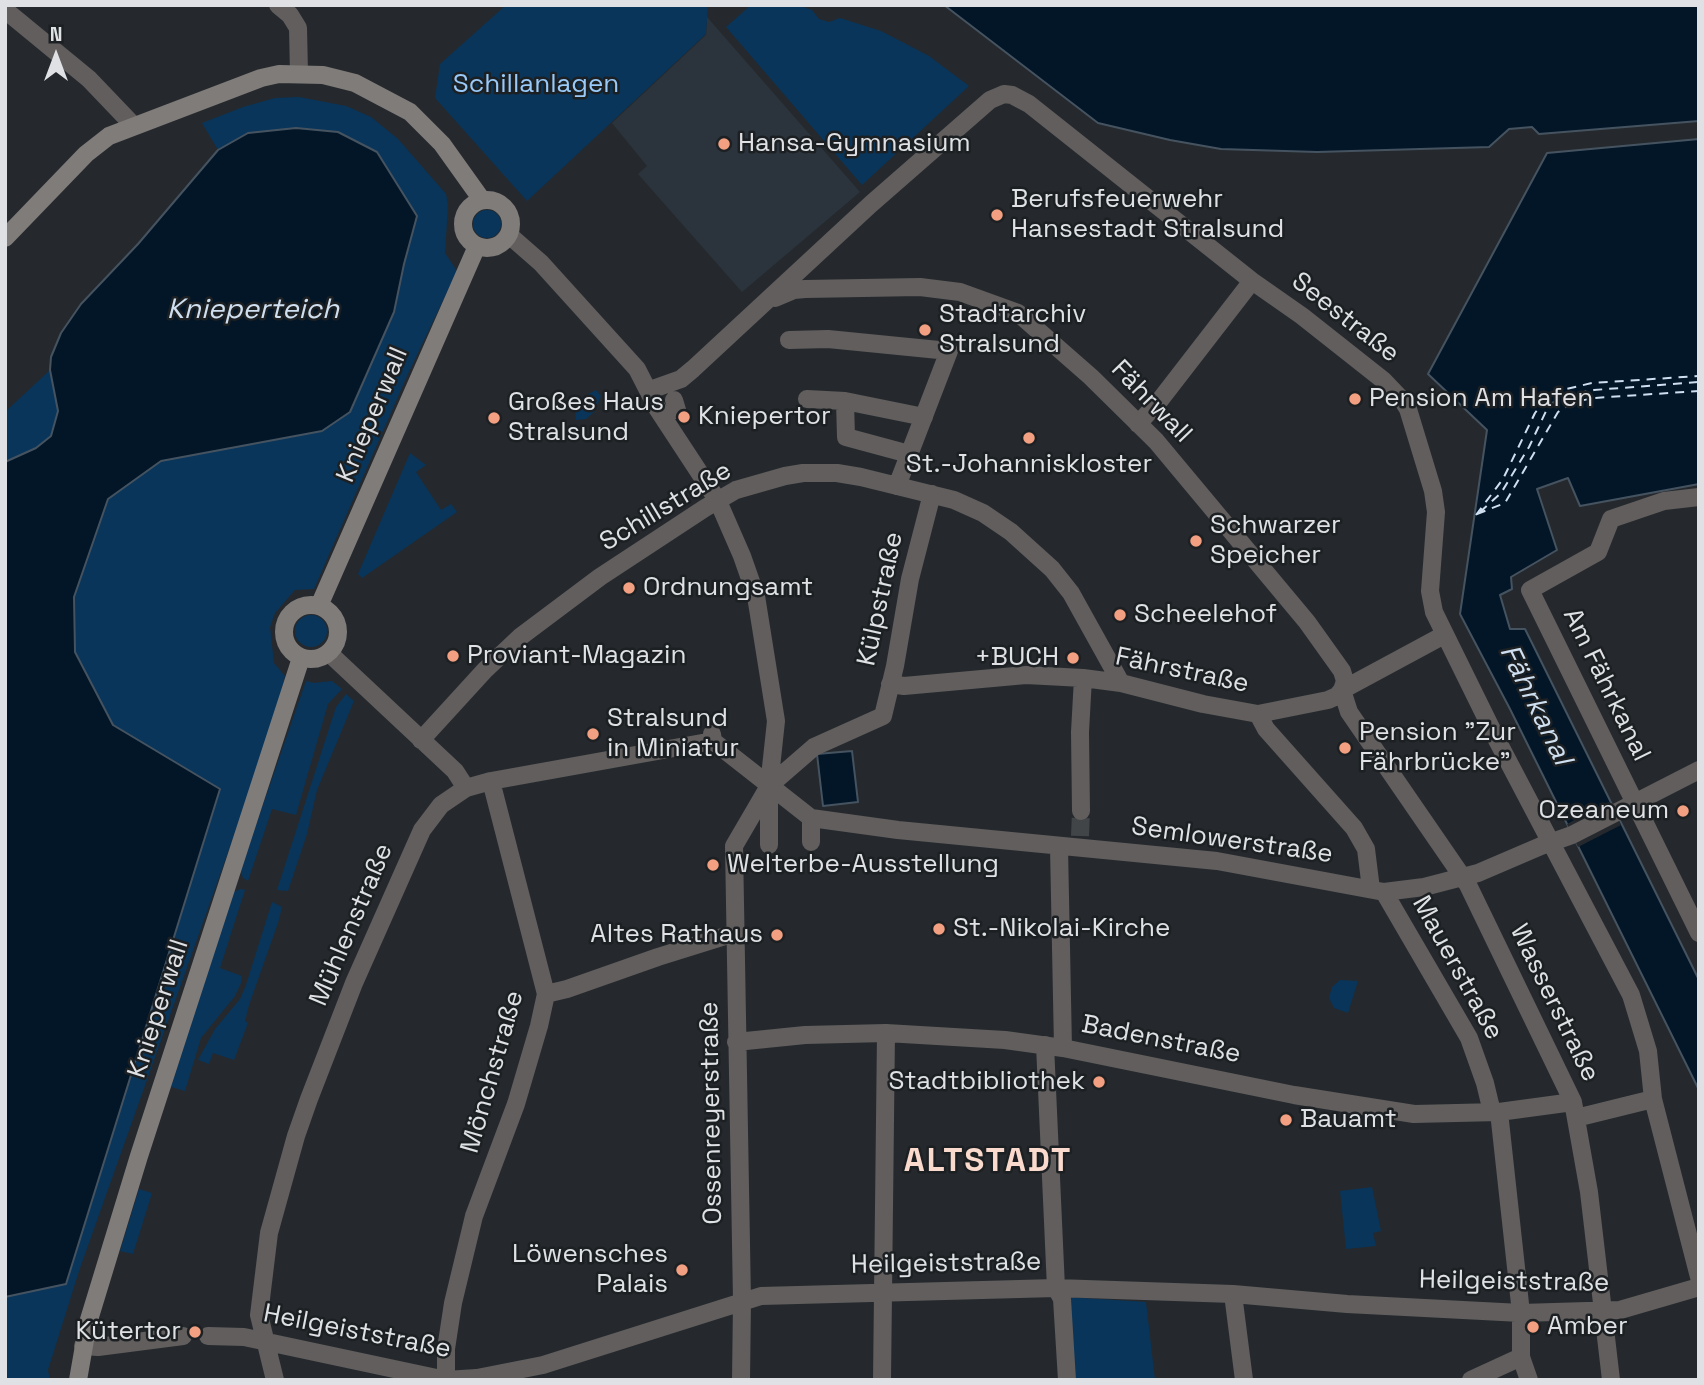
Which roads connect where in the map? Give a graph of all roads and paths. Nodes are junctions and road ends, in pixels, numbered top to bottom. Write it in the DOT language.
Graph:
graph roads {
  1 [pos="278,5"];
  2 [pos="5,10"];
  3 [pos="299,73"];
  4 [pos="990,100"];
  5 [pos="133,125"];
  6 [pos="482,200"];
  7 [pos="509,234"];
  8 [pos="5,238"];
  9 [pos="824,245"];
  10 [pos="477,246"];
  11 [pos="1252,281"];
  12 [pos="831,288"];
  13 [pos="759,306"];
  14 [pos="789,340"];
  15 [pos="650,390"];
  16 [pos="807,399"];
  17 [pos="845,401"];
  18 [pos="924,417"];
  19 [pos="1138,424"];
  20 [pos="687,433"];
  21 [pos="909,454"];
  22 [pos="695,467"];
  23 [pos="897,486"];
  24 [pos="932,494"];
  25 [pos="1699,497"];
  26 [pos="718,501"];
  27 [pos="319,606"];
  28 [pos="1444,635"];
  29 [pos="329,653"];
  30 [pos="301,658"];
  31 [pos="1083,678"];
  32 [pos="1121,683"];
  33 [pos="889,689"];
  34 [pos="1342,690"];
  35 [pos="1258,714"];
  36 [pos="421,740"];
  37 [pos="1699,769"];
  38 [pos="491,780"];
  39 [pos="769,786"];
  40 [pos="466,788"];
  41 [pos="1633,803"];
  42 [pos="1080,811"];
  43 [pos="811,818"];
  44 [pos="811,842"];
  45 [pos="1551,842"];
  46 [pos="769,845"];
  47 [pos="1059,847"];
  48 [pos="1464,877"];
  49 [pos="1378,890"];
  50 [pos="735,933"];
  51 [pos="1699,933"];
  52 [pos="546,994"];
  53 [pos="886,1033"];
  54 [pos="736,1042"];
  55 [pos="1045,1045"];
  56 [pos="1063,1048"];
  57 [pos="1653,1099"];
  58 [pos="1575,1110"];
  59 [pos="1495,1112"];
  60 [pos="1699,1277"];
  61 [pos="1699,1287"];
  62 [pos="1056,1288"];
  63 [pos="882,1292"];
  64 [pos="1233,1294"];
  65 [pos="742,1301"];
  66 [pos="1603,1312"];
  67 [pos="1521,1313"];
  68 [pos="183,1336"];
  69 [pos="208,1336"];
  70 [pos="267,1342"];
  71 [pos="83,1346"];
  72 [pos="1521,1357"];
  73 [pos="78,1380"];
  74 [pos="275,1380"];
  75 [pos="446,1380"];
  76 [pos="741,1380"];
  77 [pos="882,1380"];
  78 [pos="1067,1380"];
  79 [pos="1244,1380"];
  80 [pos="1471,1380"];
  81 [pos="1529,1380"];
  82 [pos="1611,1380"];
  1 -- 3 [label="street"];
  2 -- 5 [label="street"];
  3 -- 5 [label="street"];
  3 -- 6 [label="street"];
  4 -- 9 [label="street, Fährwall"];
  4 -- 11 [label="street, Seestraße"];
  5 -- 8 [label="street"];
  6 -- 7 [label="street"];
  6 -- 10 [label="street"];
  7 -- 10 [label="street"];
  7 -- 15 [label="street"];
  9 -- 12 [label="street"];
  9 -- 13 [label="street, Fährwall"];
  10 -- 27 [label="street, Knieperwall"];
  11 -- 19 [label="street"];
  11 -- 28 [label="street, Seestraße"];
  12 -- 13 [label="street, Fährwall"];
  12 -- 19 [label="street, Fährwall"];
  13 -- 15 [label="street, Fährwall"];
  14 -- 18 [label="street"];
  15 -- 22 [label="street"];
  16 -- 17 [label="street"];
  17 -- 18 [label="street"];
  17 -- 21 [label="street"];
  18 -- 21 [label="street"];
  19 -- 34 [label="street, Fährwall"];
  20 -- 22 [label="street"];
  21 -- 23 [label="street"];
  22 -- 26 [label="street"];
  23 -- 24 [label="street, Schillstraße"];
  23 -- 26 [label="street, Schillstraße"];
  24 -- 32 [label="street, Schillstraße"];
  24 -- 33 [label="street, Külpstraße"];
  25 -- 41 [label="street, Am Fährkanal"];
  26 -- 36 [label="street, Schillstraße"];
  26 -- 39 [label="street"];
  27 -- 29 [label="street"];
  27 -- 30 [label="street"];
  28 -- 34 [label="street, Fährstraße"];
  28 -- 45 [label="street, Seestraße"];
  29 -- 30 [label="street"];
  29 -- 36 [label="street"];
  30 -- 71 [label="street, Knieperwall"];
  31 -- 32 [label="street, Fährstraße"];
  31 -- 33 [label="street, Fährstraße"];
  31 -- 42 [label="street"];
  32 -- 35 [label="street, Fährstraße"];
  33 -- 39 [label="street, Külpstraße"];
  34 -- 35 [label="street, Fährstraße"];
  34 -- 48 [label="street, Wasserstraße"];
  35 -- 49 [label="street, Mauerstraße"];
  36 -- 40 [label="street"];
  37 -- 41 [label="street, Semlowerstraße"];
  38 -- 39 [label="street, Mühlenstraße"];
  38 -- 40 [label="street, Mühlenstraße"];
  38 -- 52 [label="street, Mönchstraße"];
  39 -- 43 [label="street"];
  39 -- 46 [label="street"];
  39 -- 50 [label="street, Ossenreyerstraße"];
  40 -- 70 [label="street, Mühlenstraße"];
  41 -- 45 [label="street, Semlowerstraße"];
  41 -- 51 [label="street, Am Fährkanal"];
  43 -- 44 [label="street"];
  43 -- 47 [label="street, Semlowerstraße"];
  45 -- 48 [label="street, Semlowerstraße"];
  45 -- 57 [label="street, Seestraße"];
  47 -- 49 [label="street, Semlowerstraße"];
  47 -- 56 [label="street"];
  48 -- 49 [label="street, Semlowerstraße"];
  48 -- 58 [label="street, Wasserstraße"];
  49 -- 59 [label="street, Mauerstraße"];
  50 -- 52 [label="street"];
  50 -- 54 [label="street, Ossenreyerstraße"];
  52 -- 75 [label="street, Mönchstraße"];
  53 -- 54 [label="street, Badenstraße"];
  53 -- 55 [label="street, Badenstraße"];
  53 -- 63 [label="street"];
  54 -- 65 [label="street, Ossenreyerstraße"];
  55 -- 56 [label="street, Badenstraße"];
  55 -- 62 [label="street"];
  56 -- 59 [label="street, Badenstraße"];
  57 -- 58 [label="street, Badenstraße"];
  57 -- 60 [label="street, Seestraße"];
  58 -- 59 [label="street, Badenstraße"];
  58 -- 66 [label="street, Wasserstraße"];
  59 -- 67 [label="street, Mauerstraße"];
  61 -- 66 [label="street, Heilgeiststraße"];
  62 -- 63 [label="street, Heilgeiststraße"];
  62 -- 64 [label="street, Heilgeiststraße"];
  62 -- 78 [label="street"];
  63 -- 65 [label="street, Heilgeiststraße"];
  63 -- 77 [label="street"];
  64 -- 67 [label="street, Heilgeiststraße"];
  64 -- 79 [label="street"];
  65 -- 75 [label="street, Heilgeiststraße"];
  65 -- 76 [label="street, Ossenreyerstraße"];
  66 -- 67 [label="street, Heilgeiststraße"];
  66 -- 82 [label="street, Wasserstraße"];
  67 -- 72 [label="street, Mauerstraße"];
  68 -- 71 [label="street"];
  69 -- 70 [label="street, Heilgeiststraße"];
  70 -- 74 [label="street, Mühlenstraße"];
  70 -- 75 [label="street, Heilgeiststraße"];
  71 -- 73 [label="street, Knieperwall"];
  72 -- 80 [label="street"];
  72 -- 81 [label="street, Mauerstraße"];
}
